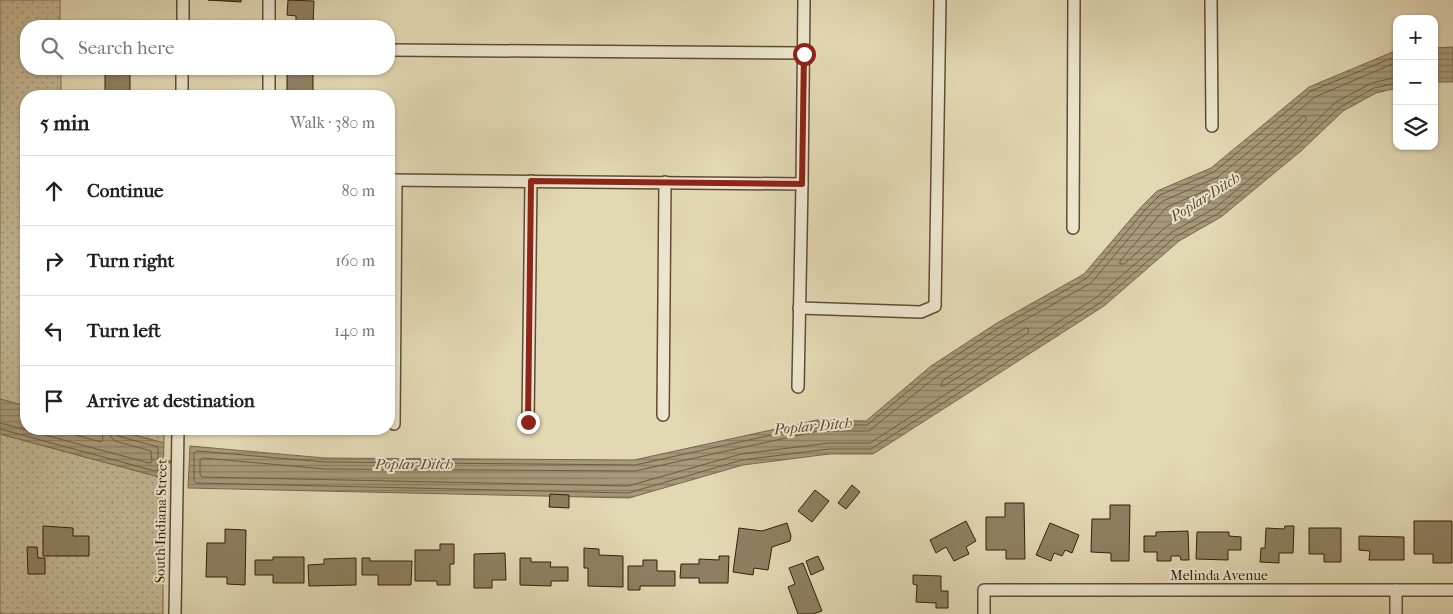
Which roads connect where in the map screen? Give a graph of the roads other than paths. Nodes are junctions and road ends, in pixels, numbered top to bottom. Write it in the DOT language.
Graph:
graph roads {
  1 [pos="183,0"];
  2 [pos="269,0"];
  3 [pos="804,0"];
  4 [pos="940,0"];
  5 [pos="1074,0"];
  6 [pos="1211,0"];
  7 [pos="183,20"];
  8 [pos="269,20"];
  9 [pos="395,50"];
  10 [pos="804,54"];
  11 [pos="182,75"];
  12 [pos="269,75"];
  13 [pos="182,90"];
  14 [pos="268,90"];
  15 [pos="1212,126"];
  16 [pos="395,180"];
  17 [pos="531,181"];
  18 [pos="665,182"];
  19 [pos="802,184"];
  20 [pos="1073,228"];
  21 [pos="799,308"];
  22 [pos="798,387"];
  23 [pos="663,415"];
  24 [pos="528,422"];
  25 [pos="178,435"];
  26 [pos="1396,590"];
  27 [pos="1453,590"];
  28 [pos="175,614"];
  29 [pos="984,614"];
  30 [pos="1396,614"];
  1 -- 7 [label="street"];
  2 -- 8 [label="street"];
  3 -- 10 [label="street"];
  4 -- 21 [label="street"];
  5 -- 20 [label="street"];
  6 -- 15 [label="street"];
  9 -- 10 [label="street"];
  10 -- 19 [label="street"];
  11 -- 13 [label="street"];
  12 -- 14 [label="street"];
  16 -- 17 [label="street"];
  17 -- 18 [label="street"];
  17 -- 24 [label="street"];
  18 -- 19 [label="street"];
  18 -- 23 [label="street"];
  19 -- 21 [label="street"];
  21 -- 22 [label="street"];
  25 -- 28 [label="street, South Indiana Street"];
  26 -- 27 [label="street, Melinda Avenue"];
  26 -- 29 [label="street, Melinda Avenue"];
  26 -- 30 [label="street"];
}
